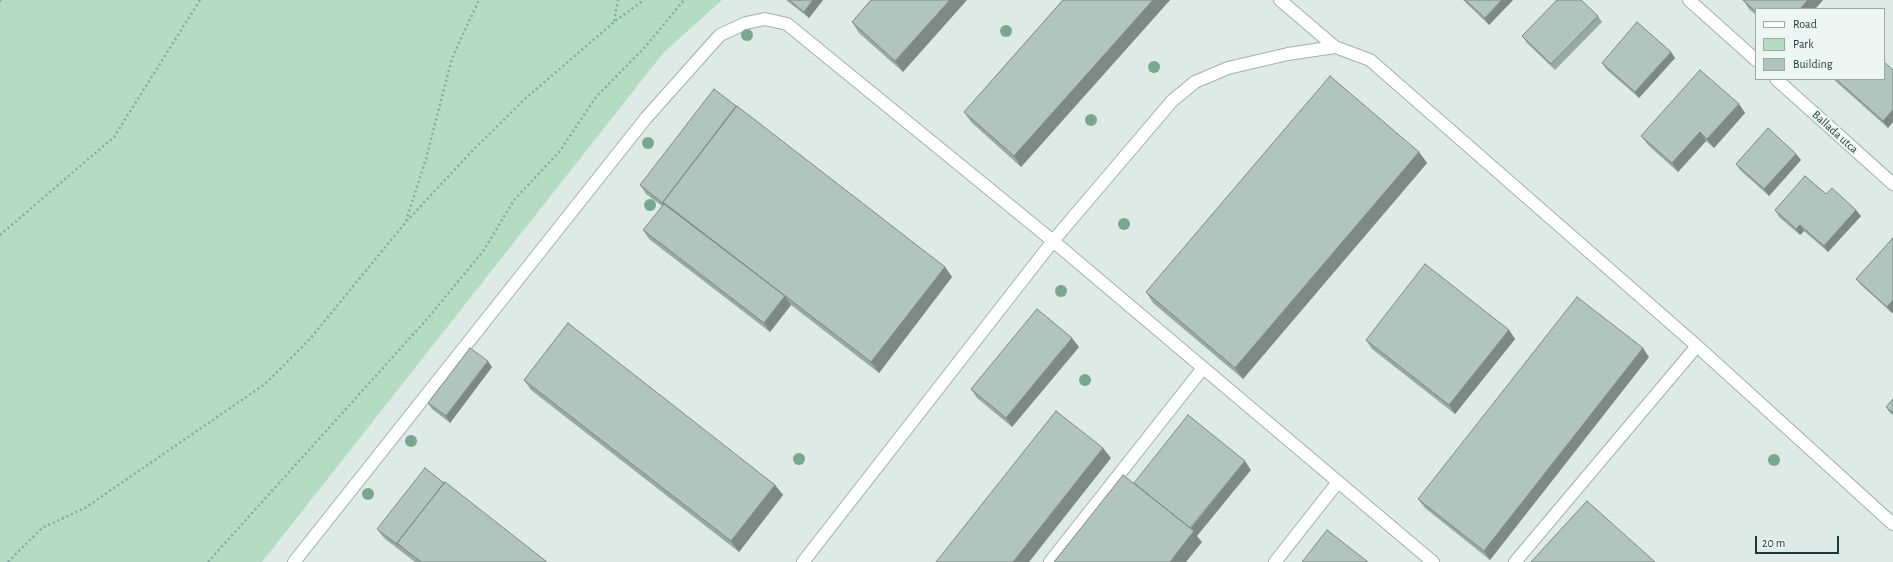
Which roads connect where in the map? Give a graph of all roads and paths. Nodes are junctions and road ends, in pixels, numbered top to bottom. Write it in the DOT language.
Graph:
graph roads {
  1 [pos="200,0"];
  2 [pos="479,0"];
  3 [pos="618,0"];
  4 [pos="644,0"];
  5 [pos="684,0"];
  6 [pos="1280,0"];
  7 [pos="1689,0"];
  8 [pos="614,22"];
  9 [pos="1335,47"];
  10 [pos="1755,59"];
  11 [pos="1777,80"];
  12 [pos="1893,184"];
  13 [pos="406,222"];
  14 [pos="0,235"];
  15 [pos="1053,241"];
  16 [pos="1697,346"];
  17 [pos="1203,368"];
  18 [pos="1338,482"];
  19 [pos="1893,524"];
  20 [pos="8,562"];
  21 [pos="208,562"];
  22 [pos="294,562"];
  23 [pos="803,562"];
  24 [pos="1050,562"];
  25 [pos="1275,562"];
  26 [pos="1433,562"];
  27 [pos="1514,562"];
  1 -- 14 [label="path"];
  2 -- 13 [label="path"];
  3 -- 8 [label="path"];
  4 -- 8 [label="path"];
  5 -- 21 [label="path"];
  6 -- 9 [label="street"];
  7 -- 10 [label="street"];
  8 -- 13 [label="path"];
  9 -- 15 [label="street"];
  9 -- 16 [label="street"];
  11 -- 12 [label="street, Ballada utca"];
  13 -- 20 [label="path"];
  15 -- 17 [label="street"];
  15 -- 22 [label="street"];
  15 -- 23 [label="street"];
  16 -- 19 [label="street"];
  16 -- 27 [label="street"];
  17 -- 18 [label="street"];
  17 -- 24 [label="street"];
  18 -- 25 [label="street"];
  18 -- 26 [label="street"];
}
